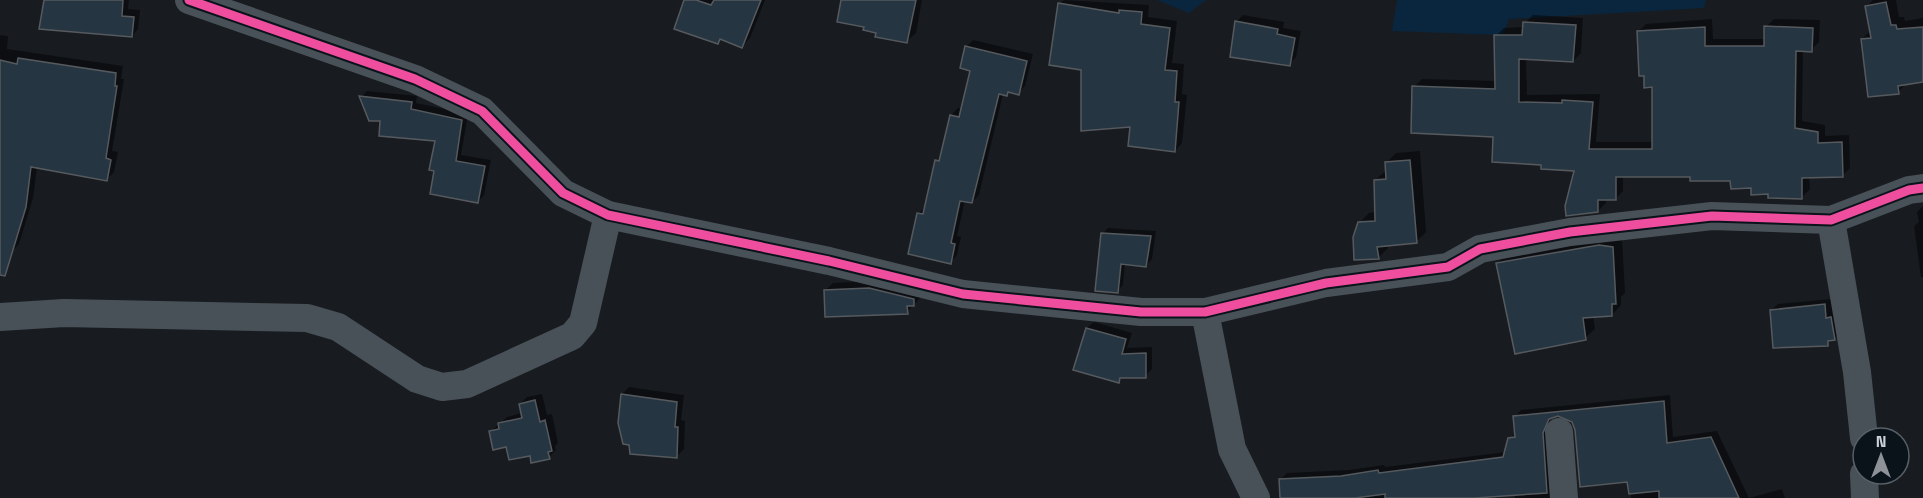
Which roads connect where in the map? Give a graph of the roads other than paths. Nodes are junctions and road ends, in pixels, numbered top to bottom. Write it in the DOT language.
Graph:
graph roads {
  1 [pos="189,0"];
  2 [pos="1923,188"];
  3 [pos="608,215"];
  4 [pos="1831,220"];
  5 [pos="1204,312"];
  6 [pos="0,316"];
  7 [pos="1863,426"];
  8 [pos="1559,432"];
  9 [pos="1256,498"];
  10 [pos="1564,498"];
  1 -- 3 [label="street"];
  2 -- 4 [label="street"];
  3 -- 5 [label="street"];
  3 -- 6 [label="street"];
  4 -- 5 [label="street"];
  4 -- 7 [label="street"];
  5 -- 9 [label="street"];
  8 -- 10 [label="street"];
}
